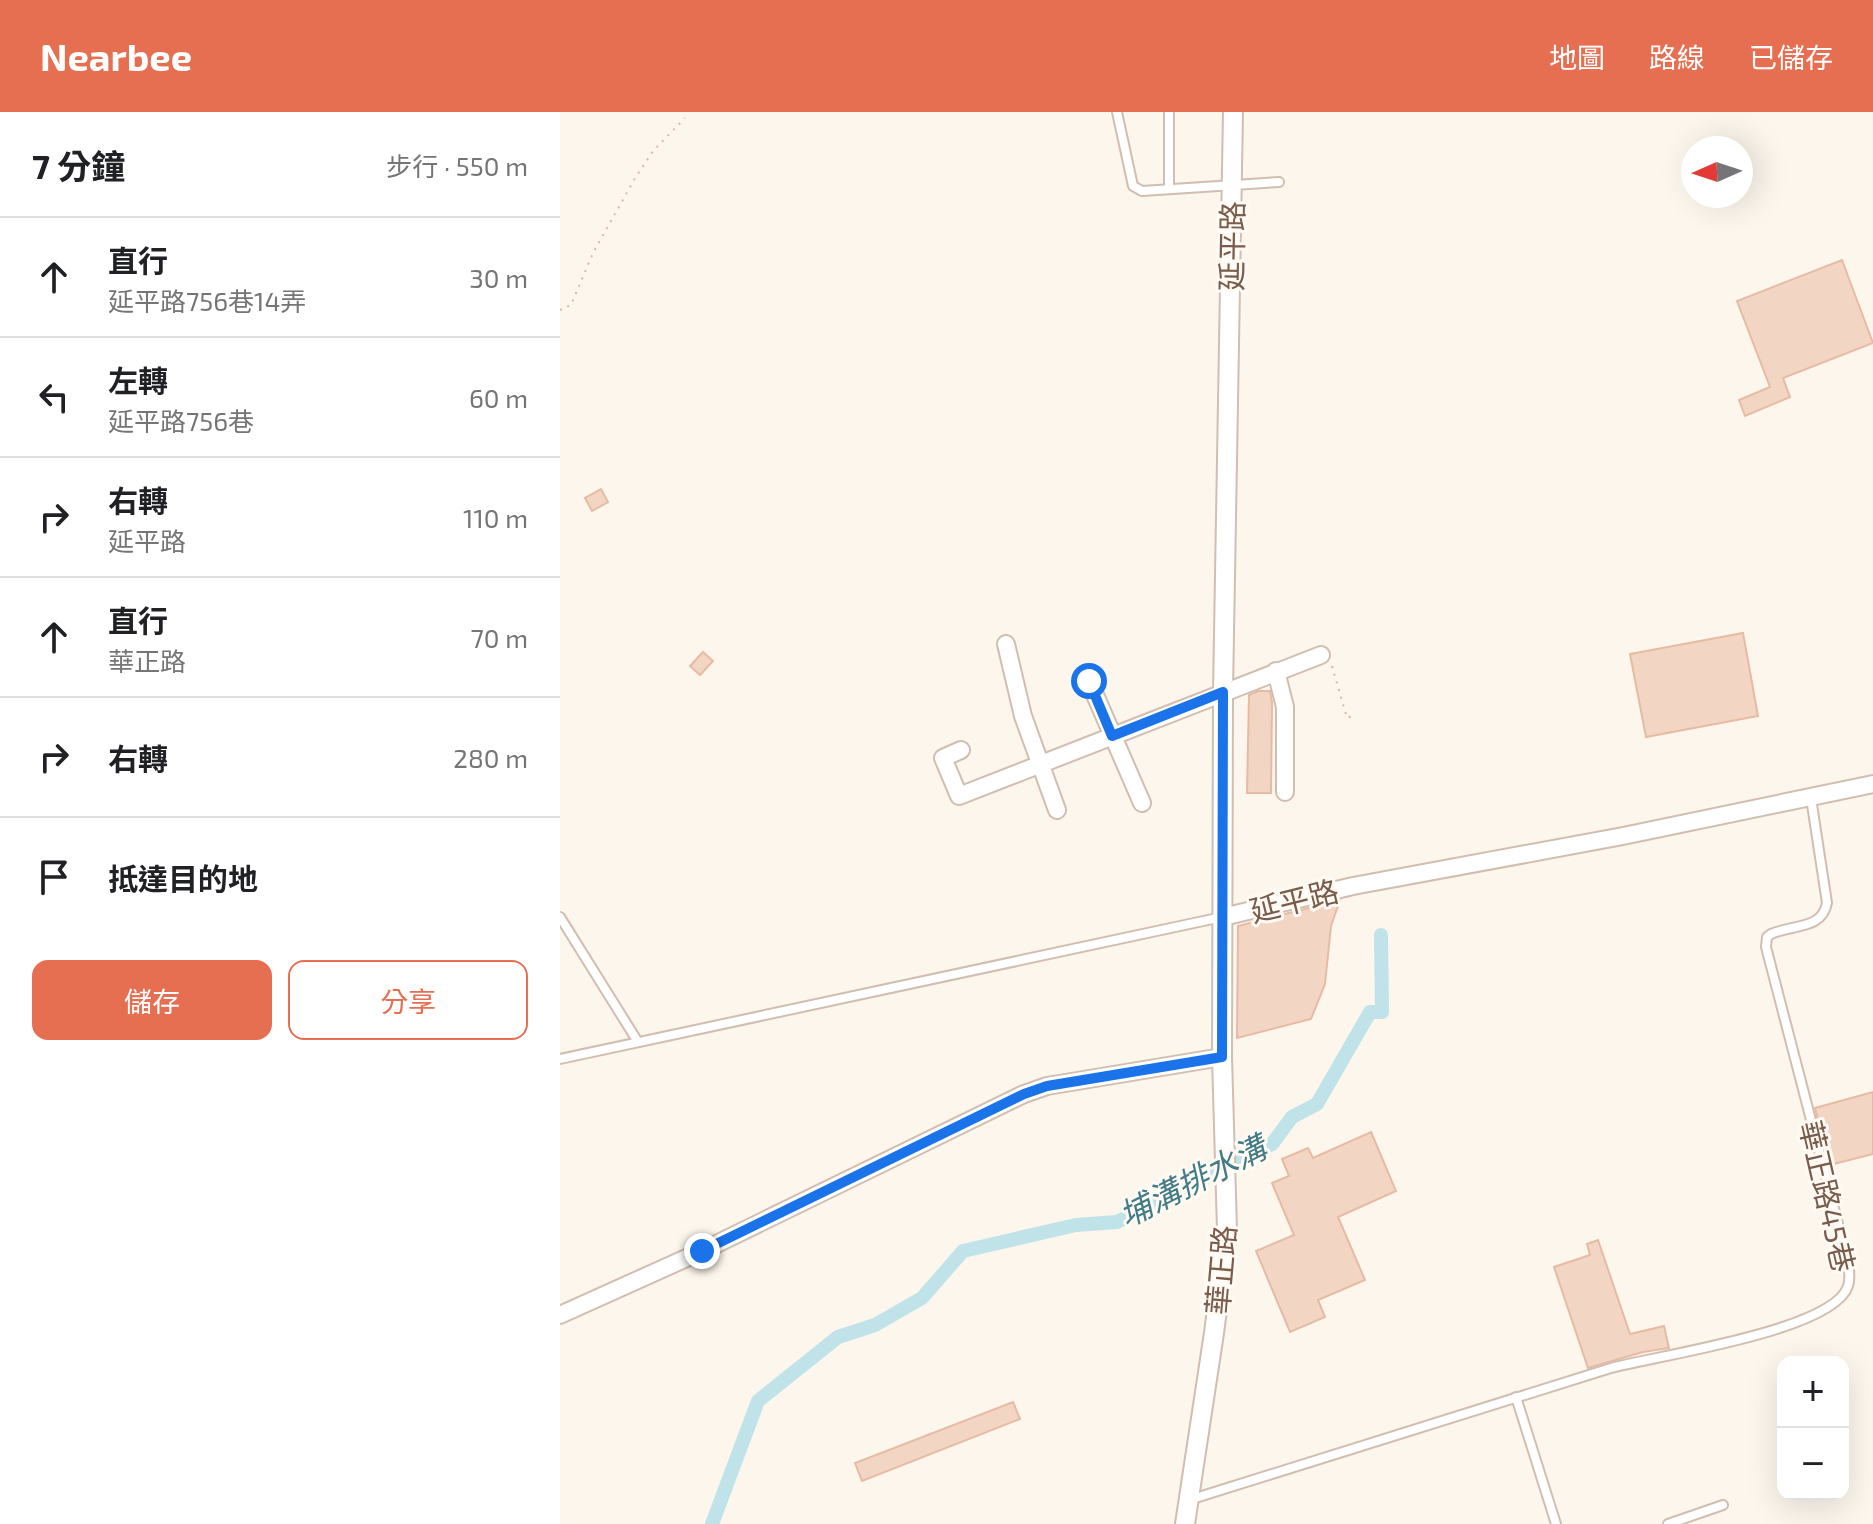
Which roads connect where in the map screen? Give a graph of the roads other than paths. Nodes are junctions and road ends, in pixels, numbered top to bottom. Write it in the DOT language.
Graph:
graph roads {
  1 [pos="1117,112"];
  2 [pos="1169,112"];
  3 [pos="1233,112"];
  4 [pos="1279,182"];
  5 [pos="1232,184"];
  6 [pos="1169,189"];
  7 [pos="1006,644"];
  8 [pos="1327,660"];
  9 [pos="1276,671"];
  10 [pos="1089,681"];
  11 [pos="1223,692"];
  12 [pos="1112,736"];
  13 [pos="961,750"];
  14 [pos="1040,764"];
  15 [pos="1873,784"];
  16 [pos="1285,792"];
  17 [pos="1811,798"];
  18 [pos="1142,803"];
  19 [pos="1057,810"];
  20 [pos="560,917"];
  21 [pos="1223,917"];
  22 [pos="638,1042"];
  23 [pos="1222,1057"];
  24 [pos="560,1059"];
  25 [pos="560,1315"];
  26 [pos="1516,1397"];
  27 [pos="1188,1501"];
  28 [pos="1723,1505"];
  29 [pos="1702,1512"];
  30 [pos="1185,1524"];
  31 [pos="1556,1524"];
  32 [pos="1668,1524"];
  33 [pos="1705,1524"];
  1 -- 6 [label="lane"];
  2 -- 6 [label="lane"];
  3 -- 5 [label="street, 延平路"];
  4 -- 5 [label="lane"];
  5 -- 6 [label="lane"];
  5 -- 11 [label="street, 延平路"];
  7 -- 14 [label="street"];
  8 -- 9 [label="street"];
  9 -- 11 [label="street"];
  9 -- 16 [label="street"];
  10 -- 12 [label="street"];
  11 -- 12 [label="street"];
  11 -- 21 [label="street, 延平路"];
  12 -- 14 [label="street"];
  12 -- 18 [label="street"];
  13 -- 14 [label="street"];
  14 -- 19 [label="street"];
  15 -- 17 [label="street, 延平路"];
  17 -- 21 [label="street, 延平路"];
  17 -- 26 [label="lane, 華正路45巷"];
  20 -- 22 [label="lane"];
  21 -- 22 [label="lane"];
  21 -- 23 [label="street, 華正路"];
  22 -- 24 [label="lane"];
  23 -- 25 [label="street"];
  23 -- 27 [label="street, 華正路"];
  26 -- 27 [label="lane, 華正路45巷"];
  26 -- 31 [label="lane"];
  27 -- 30 [label="street, 華正路"];
  28 -- 29 [label="lane"];
  29 -- 32 [label="lane"];
  29 -- 33 [label="lane"];
}
